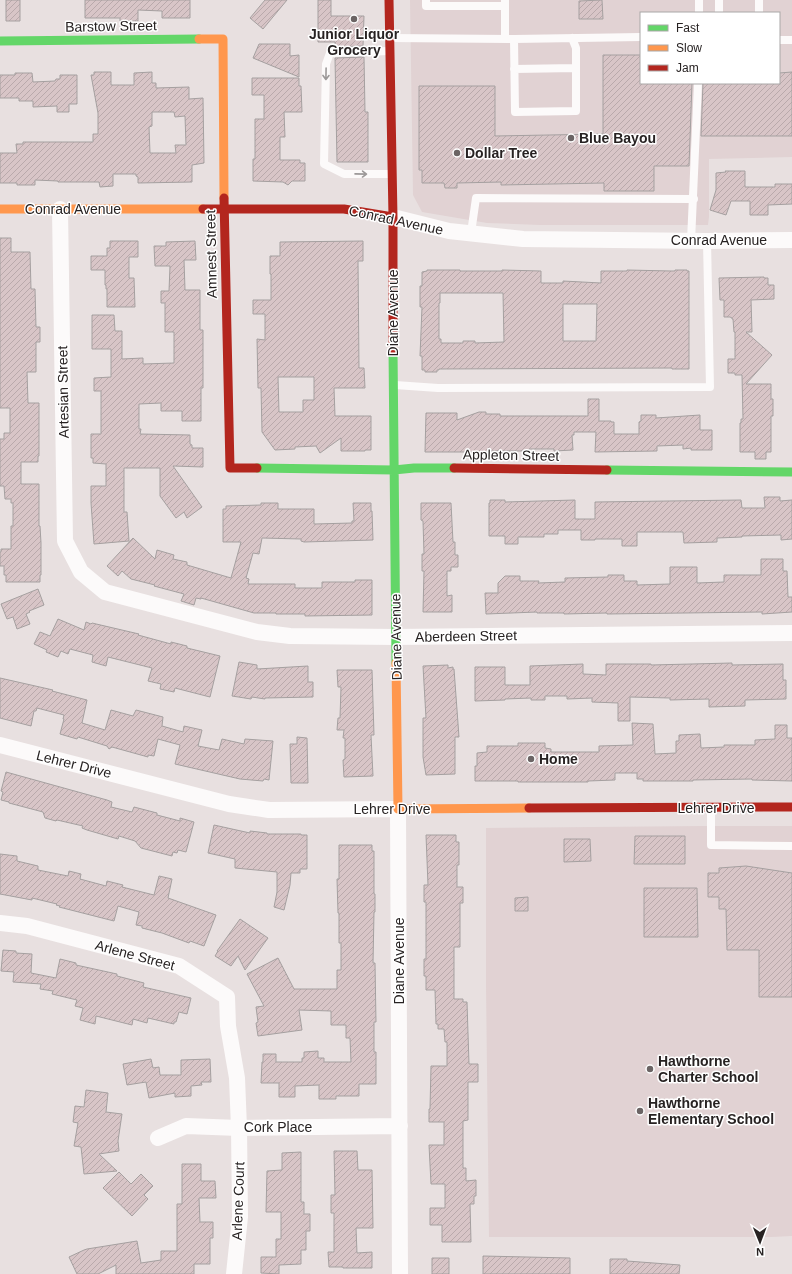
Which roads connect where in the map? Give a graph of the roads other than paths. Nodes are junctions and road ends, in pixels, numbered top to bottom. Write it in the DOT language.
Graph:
graph roads {
  1 [pos="389,0"];
  2 [pos="426,0"];
  3 [pos="700,0"];
  4 [pos="718,0"];
  5 [pos="759,0"];
  6 [pos="505,3"];
  7 [pos="699,12"];
  8 [pos="719,12"];
  9 [pos="759,12"];
  10 [pos="640,37"];
  11 [pos="390,38"];
  12 [pos="505,38"];
  13 [pos="572,38"];
  14 [pos="222,39"];
  15 [pos="514,39"];
  16 [pos="780,40"];
  17 [pos="792,40"];
  18 [pos="0,41"];
  19 [pos="390,51"];
  20 [pos="576,68"];
  21 [pos="514,69"];
  22 [pos="698,84"];
  23 [pos="392,174"];
  24 [pos="694,199"];
  25 [pos="224,208"];
  26 [pos="0,209"];
  27 [pos="60,209"];
  28 [pos="393,217"];
  29 [pos="471,233"];
  30 [pos="792,240"];
  31 [pos="699,241"];
  32 [pos="393,384"];
  33 [pos="230,468"];
  34 [pos="394,470"];
  35 [pos="792,472"];
  36 [pos="81,572"];
  37 [pos="792,633"];
  38 [pos="396,637"];
  39 [pos="0,745"];
  40 [pos="792,807"];
  41 [pos="711,808"];
  42 [pos="398,809"];
  43 [pos="792,846"];
  44 [pos="0,923"];
  45 [pos="400,1126"];
  46 [pos="239,1128"];
  47 [pos="158,1138"];
  48 [pos="234,1274"];
  49 [pos="400,1274"];
  1 -- 11 [label="street, Diane Avenue"];
  2 -- 6 [label="lane"];
  3 -- 7 [label="lane"];
  4 -- 8 [label="lane"];
  5 -- 9 [label="lane"];
  6 -- 12 [label="lane"];
  10 -- 13 [label="lane"];
  11 -- 12 [label="lane"];
  11 -- 19 [label="street, Diane Avenue"];
  12 -- 15 [label="lane"];
  13 -- 15 [label="lane"];
  13 -- 20 [label="lane"];
  14 -- 18 [label="street, Barstow Street"];
  14 -- 25 [label="street, Amnest Street"];
  15 -- 21 [label="lane"];
  16 -- 17 [label="lane"];
  19 -- 23 [label="street, Diane Avenue"];
  19 -- 23 [label="lane, one-way"];
  20 -- 21 [label="lane"];
  20 -- 21 [label="lane"];
  22 -- 24 [label="lane"];
  23 -- 28 [label="street, Diane Avenue"];
  24 -- 29 [label="lane"];
  24 -- 31 [label="lane"];
  25 -- 27 [label="street, Conrad Avenue"];
  25 -- 28 [label="street, Conrad Avenue"];
  25 -- 33 [label="street, Amnest Street"];
  26 -- 27 [label="street, Conrad Avenue"];
  27 -- 36 [label="street, Artesian Street"];
  28 -- 29 [label="street, Conrad Avenue"];
  28 -- 32 [label="street, Diane Avenue"];
  29 -- 31 [label="street, Conrad Avenue"];
  30 -- 31 [label="street, Conrad Avenue"];
  31 -- 32 [label="lane"];
  32 -- 34 [label="street, Diane Avenue"];
  33 -- 34 [label="street, Appleton Street"];
  34 -- 35 [label="street, Appleton Street"];
  34 -- 38 [label="street, Diane Avenue"];
  36 -- 38 [label="street, Aberdeen Street"];
  37 -- 38 [label="street, Aberdeen Street"];
  38 -- 42 [label="street, Diane Avenue"];
  39 -- 42 [label="street, Lehrer Drive"];
  40 -- 41 [label="street, Lehrer Drive"];
  41 -- 42 [label="street, Lehrer Drive"];
  41 -- 43 [label="lane"];
  42 -- 45 [label="street, Diane Avenue"];
  44 -- 46 [label="street, Arlene Street"];
  45 -- 46 [label="street, Cork Place"];
  45 -- 49 [label="street, Diane Avenue"];
  46 -- 47 [label="street, Cork Place"];
  46 -- 48 [label="street, Arlene Court"];
}
